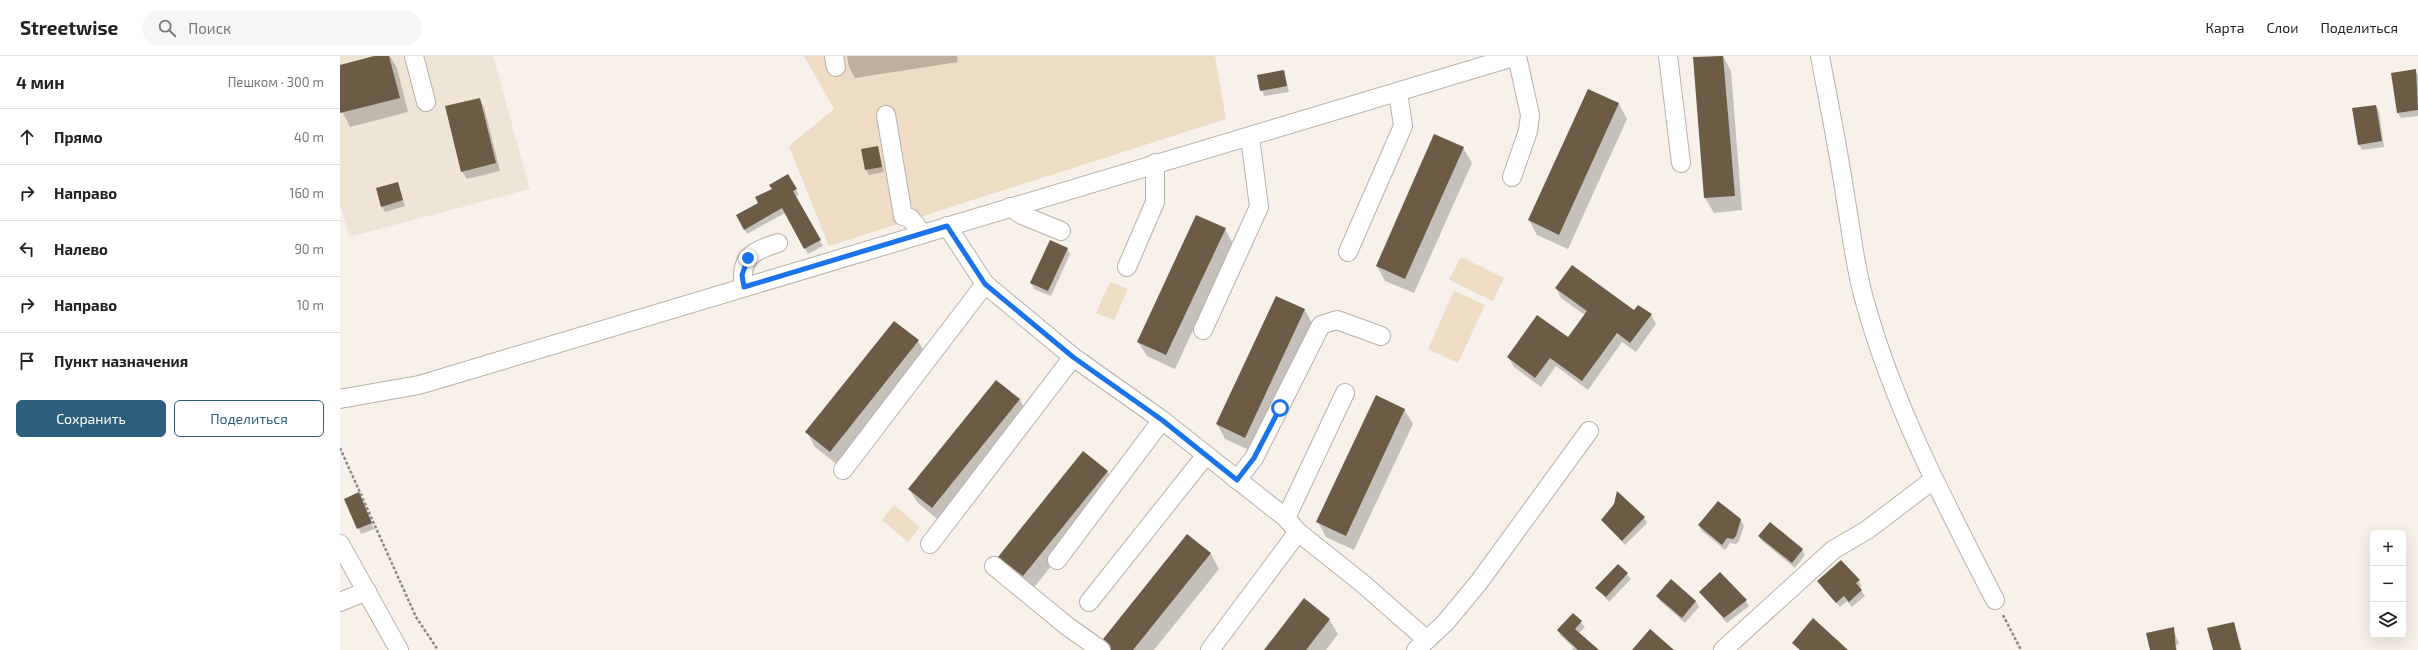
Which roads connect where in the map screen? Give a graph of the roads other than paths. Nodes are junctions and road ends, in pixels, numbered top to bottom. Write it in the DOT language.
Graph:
graph roads {
  1 [pos="414,56"];
  2 [pos="1668,56"];
  3 [pos="1820,56"];
  4 [pos="1511,57"];
  5 [pos="1398,92"];
  6 [pos="426,102"];
  7 [pos="886,116"];
  8 [pos="1250,137"];
  9 [pos="1155,163"];
  10 [pos="1681,163"];
  11 [pos="1512,177"];
  12 [pos="1010,207"];
  13 [pos="947,226"];
  14 [pos="1061,231"];
  15 [pos="923,234"];
  16 [pos="778,243"];
  17 [pos="1348,252"];
  18 [pos="1127,267"];
  19 [pos="985,284"];
  20 [pos="744,287"];
  21 [pos="1203,330"];
  22 [pos="1381,336"];
  23 [pos="1073,357"];
  24 [pos="1345,393"];
  25 [pos="340,399"];
  26 [pos="1162,420"];
  27 [pos="1589,431"];
  28 [pos="1206,455"];
  29 [pos="843,470"];
  30 [pos="1237,480"];
  31 [pos="1934,480"];
  32 [pos="1286,518"];
  33 [pos="1298,532"];
  34 [pos="340,544"];
  35 [pos="930,544"];
  36 [pos="1057,560"];
  37 [pos="994,566"];
  38 [pos="367,591"];
  39 [pos="1995,600"];
  40 [pos="340,602"];
  41 [pos="1088,602"];
  42 [pos="1421,645"];
  43 [pos="399,650"];
  44 [pos="1101,650"];
  45 [pos="1210,650"];
  46 [pos="1722,650"];
  1 -- 6 [label="street"];
  2 -- 10 [label="street"];
  3 -- 31 [label="street"];
  4 -- 5 [label="street"];
  4 -- 11 [label="street"];
  5 -- 8 [label="street"];
  5 -- 17 [label="street"];
  7 -- 15 [label="street"];
  8 -- 9 [label="street"];
  8 -- 21 [label="street"];
  9 -- 12 [label="street"];
  9 -- 18 [label="street"];
  12 -- 13 [label="street"];
  12 -- 14 [label="street"];
  13 -- 15 [label="street"];
  13 -- 19 [label="street"];
  15 -- 20 [label="street"];
  16 -- 20 [label="street"];
  19 -- 23 [label="street"];
  19 -- 29 [label="street"];
  20 -- 25 [label="street"];
  22 -- 30 [label="street"];
  23 -- 26 [label="street"];
  23 -- 35 [label="street"];
  24 -- 32 [label="street"];
  26 -- 28 [label="street"];
  26 -- 36 [label="street"];
  27 -- 42 [label="street"];
  28 -- 30 [label="street"];
  28 -- 41 [label="street"];
  30 -- 32 [label="street"];
  31 -- 39 [label="street"];
  31 -- 46 [label="street"];
  32 -- 33 [label="street"];
  33 -- 42 [label="street"];
  33 -- 45 [label="street"];
  34 -- 38 [label="street"];
  37 -- 44 [label="street"];
  38 -- 40 [label="street"];
  38 -- 43 [label="street"];
}
